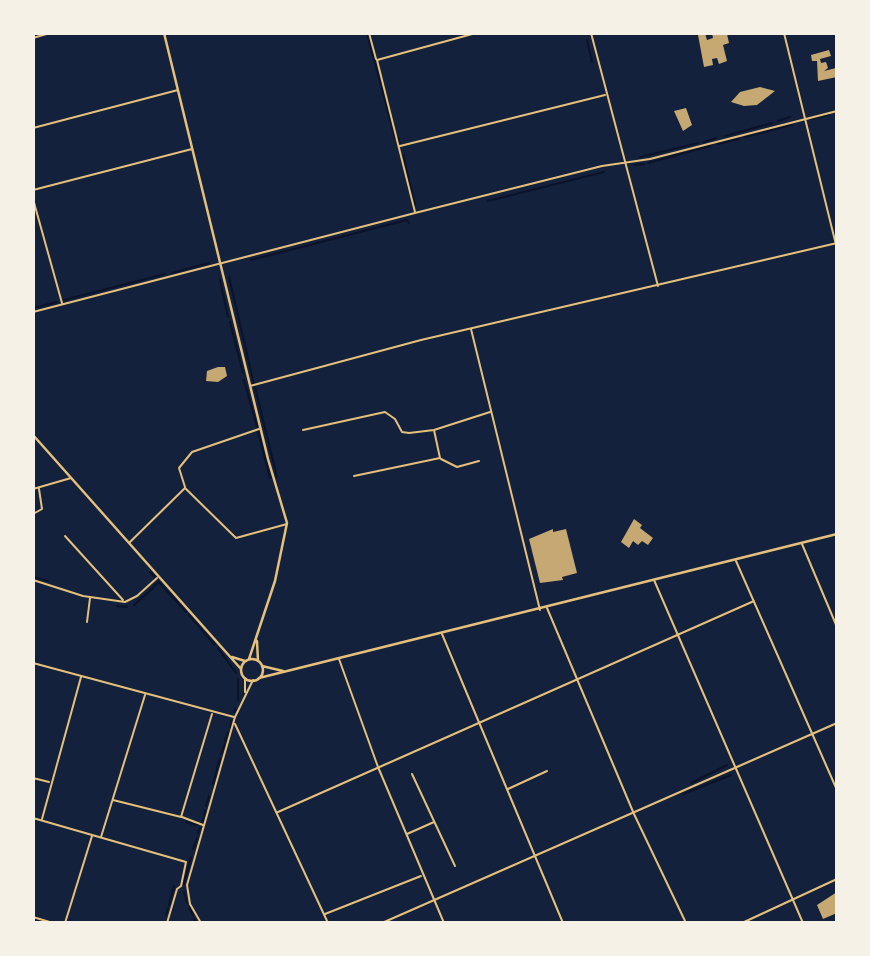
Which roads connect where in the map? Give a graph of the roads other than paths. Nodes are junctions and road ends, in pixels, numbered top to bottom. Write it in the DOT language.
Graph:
graph roads {
  1 [pos="50,33"];
  2 [pos="164,33"];
  3 [pos="369,33"];
  4 [pos="476,33"];
  5 [pos="591,33"];
  6 [pos="784,33"];
  7 [pos="33,38"];
  8 [pos="377,60"];
  9 [pos="178,89"];
  10 [pos="606,94"];
  11 [pos="837,111"];
  12 [pos="806,119"];
  13 [pos="33,128"];
  14 [pos="400,146"];
  15 [pos="193,149"];
  16 [pos="626,162"];
  17 [pos="33,190"];
  18 [pos="33,199"];
  19 [pos="415,213"];
  20 [pos="836,243"];
  21 [pos="837,249"];
  22 [pos="222,264"];
  23 [pos="658,287"];
  24 [pos="62,304"];
  25 [pos="33,312"];
  26 [pos="471,329"];
  27 [pos="250,386"];
  28 [pos="491,412"];
  29 [pos="261,428"];
  30 [pos="303,430"];
  31 [pos="434,430"];
  32 [pos="33,435"];
  33 [pos="440,458"];
  34 [pos="478,461"];
  35 [pos="354,476"];
  36 [pos="72,478"];
  37 [pos="39,488"];
  38 [pos="185,488"];
  39 [pos="33,489"];
  40 [pos="33,514"];
  41 [pos="287,523"];
  42 [pos="837,534"];
  43 [pos="65,536"];
  44 [pos="130,542"];
  45 [pos="801,543"];
  46 [pos="735,559"];
  47 [pos="158,577"];
  48 [pos="33,580"];
  49 [pos="654,580"];
  50 [pos="90,597"];
  51 [pos="754,601"];
  52 [pos="125,602"];
  53 [pos="547,608"];
  54 [pos="540,610"];
  55 [pos="87,622"];
  56 [pos="837,627"];
  57 [pos="442,634"];
  58 [pos="676,634"];
  59 [pos="257,638"];
  60 [pos="229,656"];
  61 [pos="338,658"];
  62 [pos="247,660"];
  63 [pos="258,661"];
  64 [pos="33,663"];
  65 [pos="262,666"];
  66 [pos="241,669"];
  67 [pos="286,672"];
  68 [pos="81,677"];
  69 [pos="245,678"];
  70 [pos="259,678"];
  71 [pos="577,679"];
  72 [pos="253,680"];
  73 [pos="245,693"];
  74 [pos="146,694"];
  75 [pos="213,712"];
  76 [pos="235,718"];
  77 [pos="234,723"];
  78 [pos="837,723"];
  79 [pos="478,724"];
  80 [pos="813,734"];
  81 [pos="378,767"];
  82 [pos="737,767"];
  83 [pos="547,771"];
  84 [pos="412,774"];
  85 [pos="33,778"];
  86 [pos="51,783"];
  87 [pos="508,789"];
  88 [pos="837,790"];
  89 [pos="113,800"];
  90 [pos="278,813"];
  91 [pos="634,814"];
  92 [pos="181,817"];
  93 [pos="33,818"];
  94 [pos="42,820"];
  95 [pos="434,822"];
  96 [pos="204,825"];
  97 [pos="92,835"];
  98 [pos="406,835"];
  99 [pos="101,837"];
  100 [pos="534,854"];
  101 [pos="454,866"];
  102 [pos="422,875"];
  103 [pos="837,879"];
  104 [pos="187,885"];
  105 [pos="181,886"];
  106 [pos="434,900"];
  107 [pos="794,900"];
  108 [pos="324,915"];
  109 [pos="33,917"];
  110 [pos="53,923"];
  111 [pos="65,923"];
  112 [pos="167,923"];
  113 [pos="201,923"];
  114 [pos="328,923"];
  115 [pos="382,923"];
  116 [pos="444,923"];
  117 [pos="564,923"];
  118 [pos="686,923"];
  119 [pos="743,923"];
  120 [pos="803,923"];
  1 -- 7 [label="street"];
  2 -- 9 [label="street"];
  3 -- 8 [label="street"];
  4 -- 8 [label="street"];
  5 -- 10 [label="street"];
  6 -- 12 [label="street"];
  8 -- 14 [label="street"];
  9 -- 13 [label="street"];
  9 -- 15 [label="street"];
  10 -- 14 [label="street"];
  10 -- 16 [label="street"];
  11 -- 12 [label="street"];
  12 -- 16 [label="street"];
  12 -- 20 [label="street"];
  14 -- 19 [label="street"];
  15 -- 17 [label="street"];
  15 -- 22 [label="street"];
  16 -- 19 [label="street"];
  16 -- 23 [label="street"];
  18 -- 24 [label="street"];
  19 -- 22 [label="street"];
  20 -- 21 [label="street"];
  20 -- 23 [label="street"];
  22 -- 24 [label="street"];
  22 -- 27 [label="street"];
  23 -- 26 [label="street"];
  24 -- 25 [label="street"];
  26 -- 27 [label="street"];
  26 -- 28 [label="street"];
  27 -- 29 [label="street"];
  28 -- 31 [label="street"];
  28 -- 54 [label="street"];
  29 -- 38 [label="street"];
  29 -- 41 [label="street"];
  30 -- 31 [label="street"];
  31 -- 33 [label="street"];
  32 -- 36 [label="street"];
  33 -- 34 [label="street"];
  33 -- 35 [label="street"];
  36 -- 37 [label="street"];
  36 -- 44 [label="street"];
  37 -- 39 [label="street"];
  37 -- 40 [label="street"];
  38 -- 41 [label="street"];
  38 -- 44 [label="street"];
  41 -- 59 [label="street"];
  42 -- 45 [label="street"];
  43 -- 52 [label="street"];
  44 -- 47 [label="street"];
  45 -- 46 [label="street"];
  45 -- 56 [label="street"];
  46 -- 49 [label="street"];
  46 -- 51 [label="street"];
  47 -- 52 [label="street"];
  47 -- 60 [label="street"];
  48 -- 50 [label="street"];
  49 -- 53 [label="street"];
  49 -- 58 [label="street"];
  50 -- 52 [label="street"];
  50 -- 55 [label="street"];
  51 -- 58 [label="street"];
  51 -- 80 [label="street"];
  53 -- 54 [label="street"];
  53 -- 71 [label="street"];
  54 -- 57 [label="street"];
  57 -- 61 [label="street"];
  57 -- 79 [label="street"];
  58 -- 71 [label="street"];
  58 -- 82 [label="street"];
  59 -- 62 [label="street"];
  59 -- 63 [label="street"];
  60 -- 62 [label="street"];
  60 -- 66 [label="street"];
  61 -- 67 [label="street"];
  61 -- 81 [label="street"];
  62 -- 63 [label="street"];
  62 -- 66 [label="street"];
  63 -- 65 [label="street"];
  64 -- 68 [label="street"];
  65 -- 67 [label="street"];
  65 -- 70 [label="street"];
  66 -- 69 [label="street"];
  67 -- 70 [label="street"];
  68 -- 74 [label="street"];
  68 -- 86 [label="street"];
  69 -- 72 [label="street"];
  69 -- 73 [label="street"];
  70 -- 72 [label="street"];
  71 -- 79 [label="street"];
  71 -- 91 [label="street"];
  72 -- 73 [label="street"];
  73 -- 76 [label="street"];
  74 -- 75 [label="street"];
  74 -- 89 [label="street"];
  75 -- 76 [label="street"];
  75 -- 92 [label="street"];
  76 -- 77 [label="street"];
  77 -- 90 [label="street"];
  77 -- 96 [label="street"];
  78 -- 80 [label="street"];
  79 -- 81 [label="street"];
  79 -- 87 [label="street"];
  80 -- 82 [label="street"];
  80 -- 88 [label="street"];
  81 -- 90 [label="street"];
  81 -- 98 [label="street"];
  82 -- 91 [label="street"];
  82 -- 107 [label="street"];
  83 -- 87 [label="street"];
  84 -- 95 [label="street"];
  85 -- 86 [label="street"];
  86 -- 94 [label="street"];
  87 -- 100 [label="street"];
  89 -- 92 [label="street"];
  89 -- 99 [label="street"];
  90 -- 108 [label="street"];
  91 -- 100 [label="street"];
  91 -- 118 [label="street"];
  92 -- 96 [label="street"];
  93 -- 94 [label="street"];
  94 -- 97 [label="street"];
  95 -- 98 [label="street"];
  95 -- 101 [label="street"];
  96 -- 104 [label="street"];
  97 -- 99 [label="street"];
  97 -- 111 [label="street"];
  98 -- 102 [label="street"];
  99 -- 105 [label="street"];
  100 -- 106 [label="street"];
  100 -- 117 [label="street"];
  102 -- 106 [label="street"];
  102 -- 108 [label="street"];
  103 -- 107 [label="street"];
  104 -- 105 [label="street"];
  104 -- 113 [label="street"];
  105 -- 112 [label="street"];
  106 -- 115 [label="street"];
  106 -- 116 [label="street"];
  107 -- 119 [label="street"];
  107 -- 120 [label="street"];
  108 -- 114 [label="street"];
  109 -- 110 [label="street"];
}
